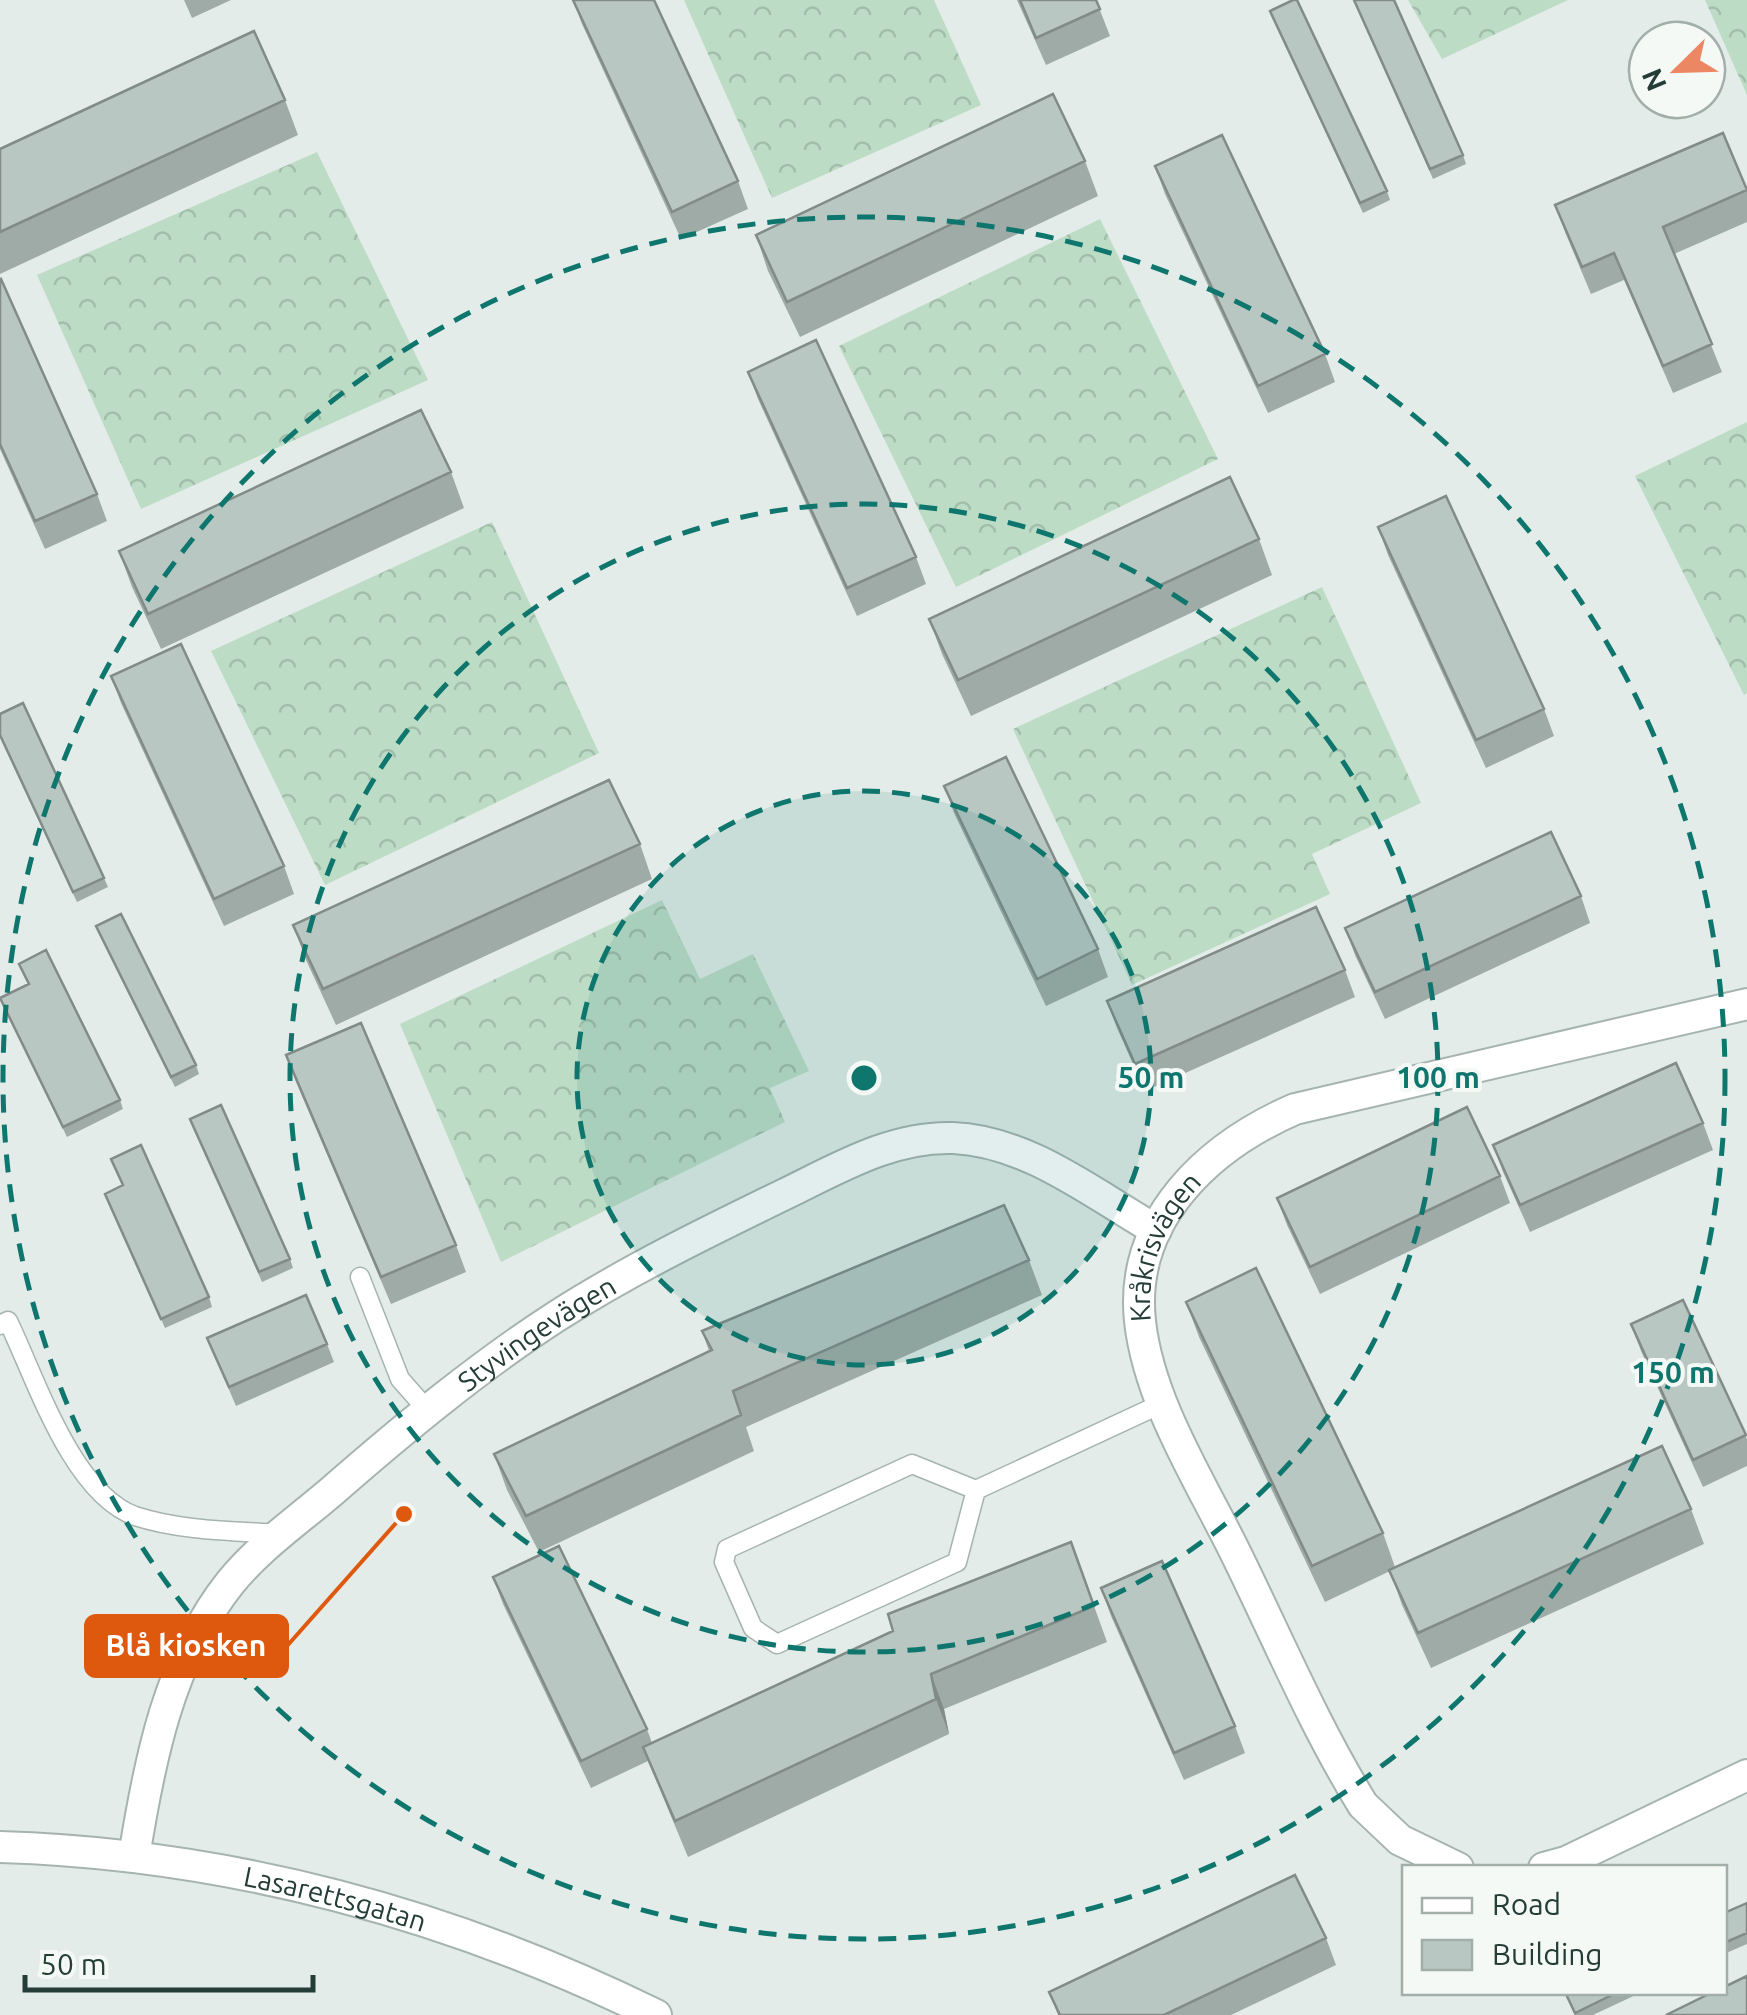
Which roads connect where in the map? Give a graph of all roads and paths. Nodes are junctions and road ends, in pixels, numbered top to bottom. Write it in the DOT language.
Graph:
graph roads {
  1 [pos="1747,1004"];
  2 [pos="1156,1230"];
  3 [pos="360,1278"];
  4 [pos="0,1325"];
  5 [pos="1163,1403"];
  6 [pos="430,1412"];
  7 [pos="976,1490"];
  8 [pos="280,1534"];
  9 [pos="1747,1776"];
  10 [pos="0,1848"];
  11 [pos="134,1857"];
  12 [pos="1452,1865"];
  13 [pos="1555,1865"];
  14 [pos="656,2015"];
  1 -- 2 [label="street, Kråkrisvägen"];
  2 -- 5 [label="street, Kråkrisvägen"];
  2 -- 6 [label="street, Styvingevägen"];
  3 -- 6 [label="lane"];
  4 -- 8 [label="lane"];
  5 -- 7 [label="lane"];
  5 -- 12 [label="street, Kråkrisvägen"];
  6 -- 8 [label="street, Styvingevägen"];
  7 -- 7 [label="lane"];
  8 -- 11 [label="street, Styvingevägen"];
  9 -- 13 [label="street"];
  10 -- 11 [label="street, Lasarettsgatan"];
  11 -- 14 [label="street, Lasarettsgatan"];
}
